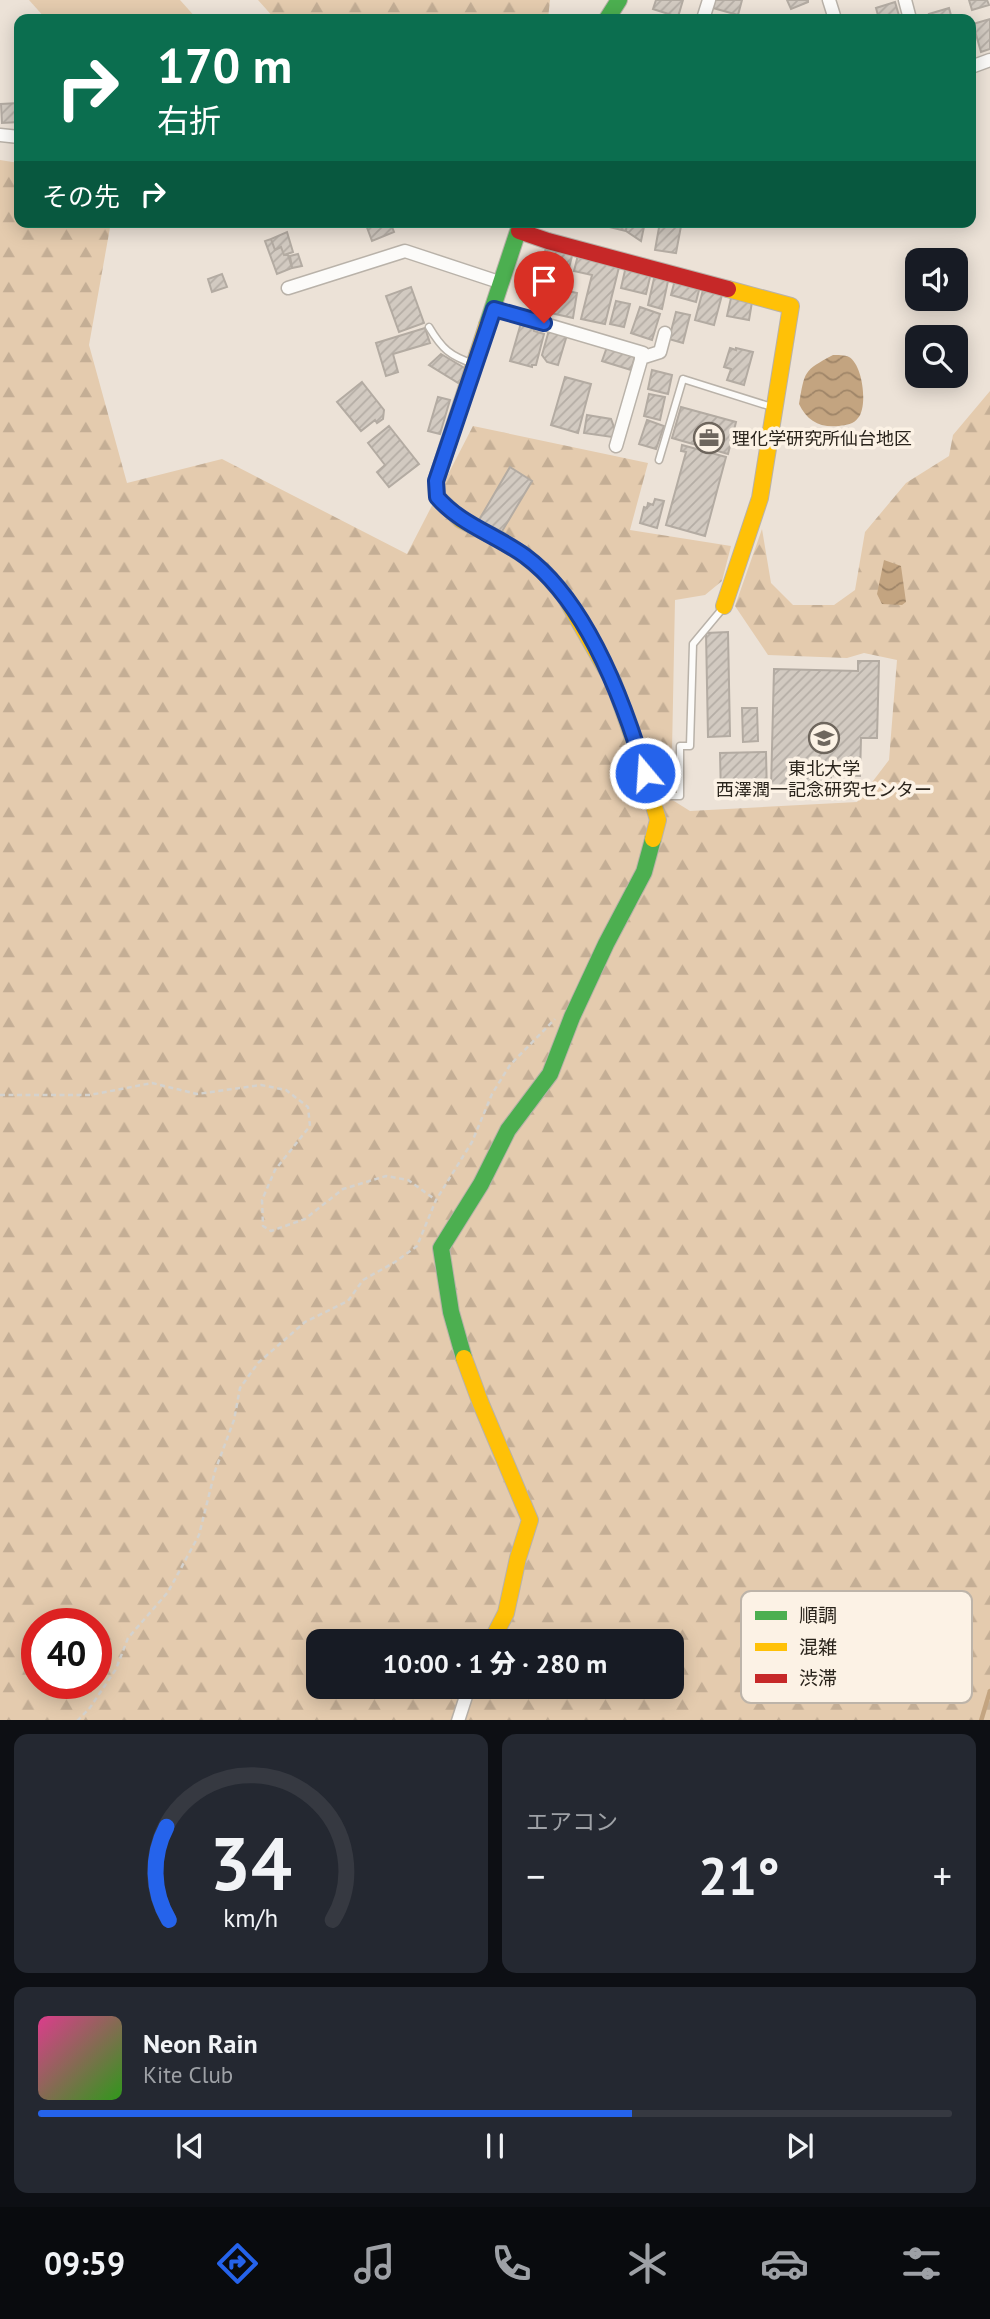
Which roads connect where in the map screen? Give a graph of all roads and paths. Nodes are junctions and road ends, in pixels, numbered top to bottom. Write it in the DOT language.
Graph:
graph roads {
  1 [pos="520,228"];
  2 [pos="522,228"];
  3 [pos="502,283"];
  4 [pos="288,288"];
  5 [pos="494,309"];
  6 [pos="429,327"];
  7 [pos="665,333"];
  8 [pos="641,358"];
  9 [pos="476,365"];
  10 [pos="775,408"];
  11 [pos="623,421"];
  12 [pos="638,424"];
  13 [pos="616,446"];
  14 [pos="659,460"];
  15 [pos="724,606"];
  16 [pos="652,796"];
  17 [pos="579,1001"];
  18 [pos="0,1095"];
  19 [pos="436,1200"];
  20 [pos="498,1629"];
  21 [pos="465,1699"];
  22 [pos="77,1720"];
  23 [pos="458,1720"];
  1 -- 3 [label="street"];
  2 -- 10 [label="street"];
  3 -- 4 [label="street"];
  3 -- 5 [label="street"];
  5 -- 8 [label="street"];
  5 -- 9 [label="street"];
  6 -- 9 [label="lane"];
  7 -- 8 [label="street"];
  8 -- 11 [label="street"];
  9 -- 16 [label="street"];
  10 -- 14 [label="lane"];
  10 -- 15 [label="street"];
  11 -- 12 [label="street"];
  11 -- 13 [label="street"];
  15 -- 16 [label="lane"];
  16 -- 17 [label="street"];
  17 -- 19 [label="path"];
  17 -- 20 [label="street"];
  18 -- 19 [label="path"];
  19 -- 22 [label="path"];
  21 -- 23 [label="street"];
}
